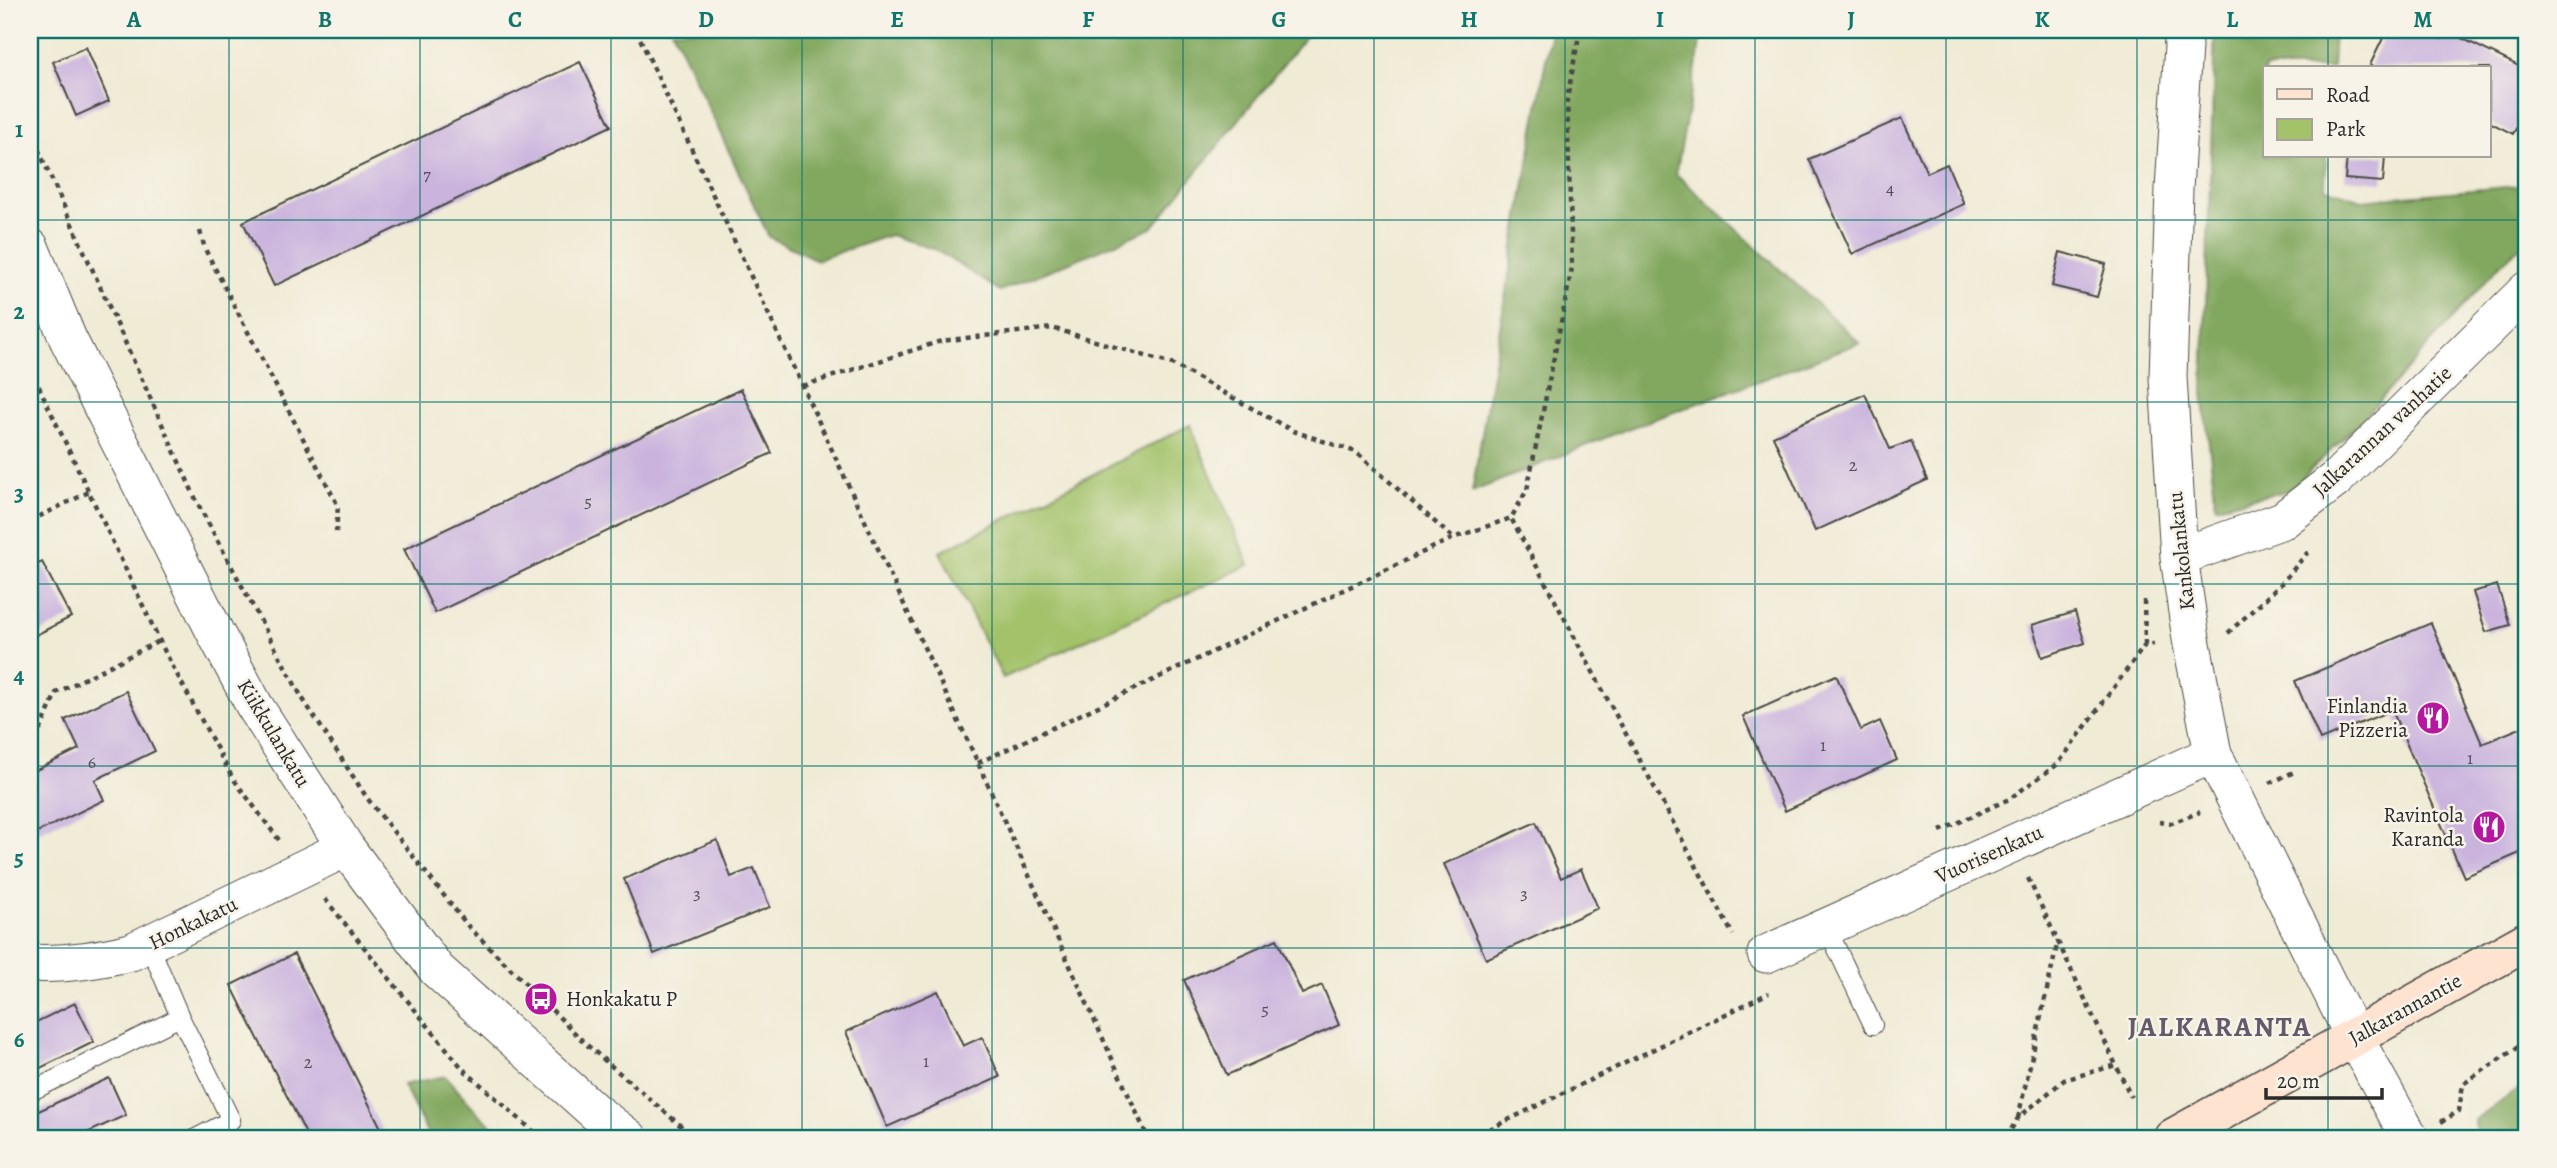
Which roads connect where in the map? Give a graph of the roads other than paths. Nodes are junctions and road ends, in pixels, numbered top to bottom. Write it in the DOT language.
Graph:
graph roads {
  1 [pos="2182,30"];
  2 [pos="30,247"];
  3 [pos="2527,290"];
  4 [pos="2179,557"];
  5 [pos="2213,754"];
  6 [pos="346,848"];
  7 [pos="1827,928"];
  8 [pos="2527,941"];
  9 [pos="149,944"];
  10 [pos="1754,962"];
  11 [pos="30,963"];
  12 [pos="180,1017"];
  13 [pos="1872,1025"];
  14 [pos="2354,1037"];
  15 [pos="30,1092"];
  16 [pos="2423,1131"];
  17 [pos="196,1138"];
  18 [pos="629,1138"];
  19 [pos="2173,1138"];
  1 -- 4 [label="street, Kankolankatu"];
  2 -- 6 [label="street, Kiikkulankatu"];
  3 -- 4 [label="street, Jalkarannan vanhatie"];
  4 -- 5 [label="street, Kankolankatu"];
  5 -- 7 [label="street, Vuorisenkatu"];
  5 -- 14 [label="street, Kankolankatu"];
  6 -- 9 [label="street, Honkakatu"];
  6 -- 18 [label="street, Kiikkulankatu"];
  7 -- 10 [label="street, Vuorisenkatu"];
  7 -- 13 [label="lane"];
  8 -- 14 [label="main road, Jalkarannantie"];
  9 -- 11 [label="street, Honkakatu"];
  9 -- 12 [label="lane"];
  12 -- 15 [label="lane"];
  12 -- 17 [label="lane"];
  14 -- 16 [label="street, Kankolankatu"];
  14 -- 19 [label="main road, Jalkarannantie"];
}
